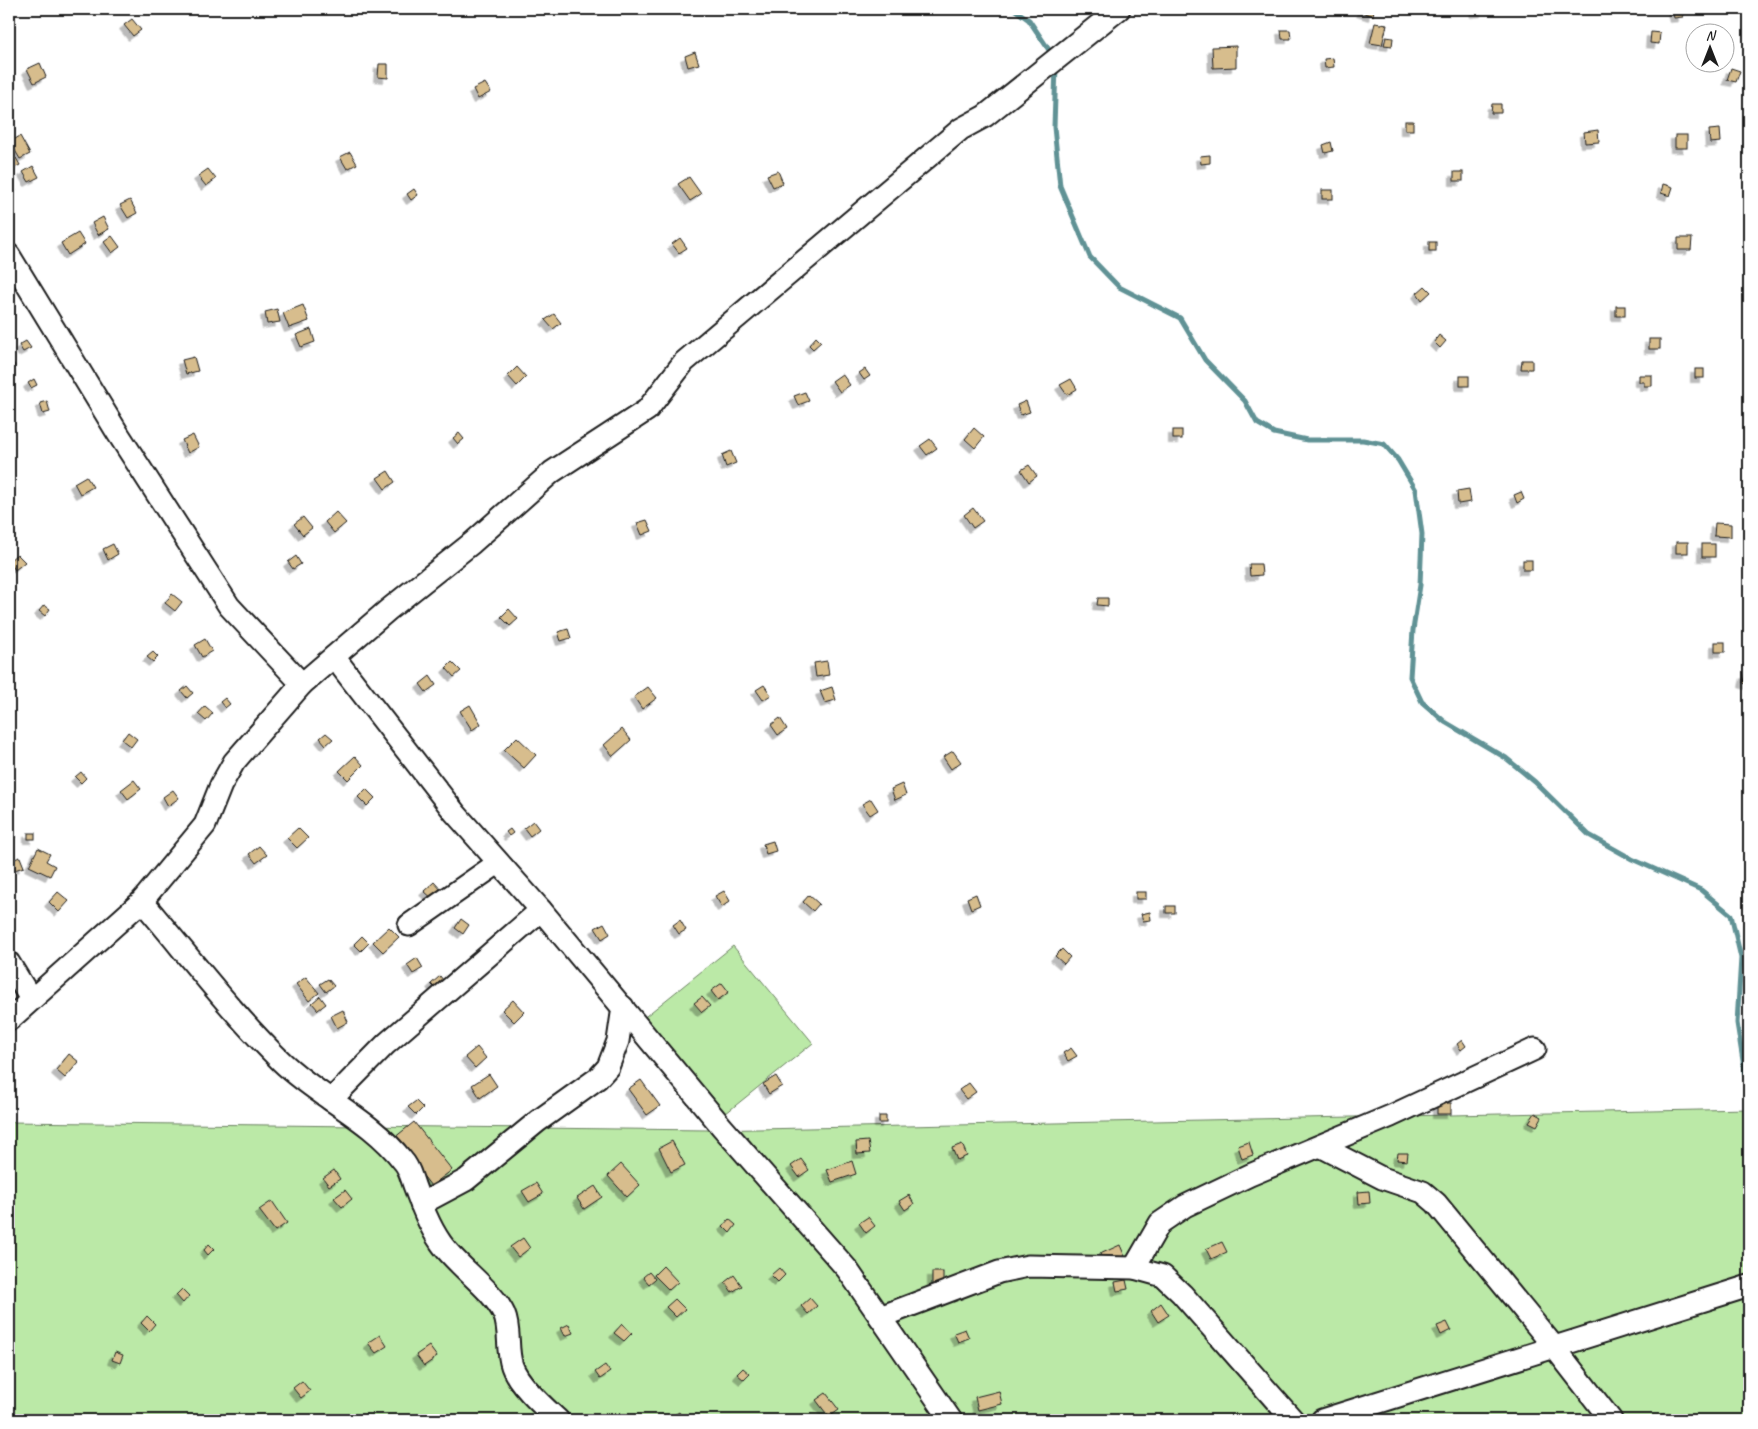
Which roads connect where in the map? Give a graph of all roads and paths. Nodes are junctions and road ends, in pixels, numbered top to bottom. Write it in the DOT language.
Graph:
graph roads {
  1 [pos="1119,9"];
  2 [pos="9,255"];
  3 [pos="334,657"];
  4 [pos="302,684"];
  5 [pos="498,864"];
  6 [pos="142,901"];
  7 [pos="541,910"];
  8 [pos="409,925"];
  9 [pos="9,963"];
  10 [pos="31,1000"];
  11 [pos="623,1007"];
  12 [pos="9,1020"];
  13 [pos="1535,1049"];
  14 [pos="331,1100"];
  15 [pos="1322,1147"];
  16 [pos="421,1204"];
  17 [pos="1134,1268"];
  18 [pos="1749,1286"];
  19 [pos="880,1318"];
  20 [pos="1555,1348"];
  21 [pos="558,1420"];
  22 [pos="951,1420"];
  23 [pos="1292,1420"];
  24 [pos="1322,1420"];
  25 [pos="1611,1420"];
  1 -- 3 [label="street"];
  2 -- 4 [label="street"];
  3 -- 4 [label="street"];
  3 -- 5 [label="street"];
  4 -- 6 [label="street"];
  5 -- 7 [label="street"];
  5 -- 8 [label="street"];
  6 -- 10 [label="street"];
  6 -- 14 [label="street"];
  7 -- 11 [label="street"];
  7 -- 14 [label="street"];
  9 -- 10 [label="street"];
  10 -- 12 [label="street"];
  11 -- 16 [label="street"];
  11 -- 19 [label="street"];
  13 -- 15 [label="street"];
  14 -- 16 [label="street"];
  15 -- 17 [label="street"];
  15 -- 20 [label="street"];
  16 -- 21 [label="street"];
  17 -- 19 [label="street"];
  17 -- 23 [label="street"];
  18 -- 20 [label="street"];
  19 -- 22 [label="street"];
  20 -- 24 [label="street"];
  20 -- 25 [label="street"];
}
